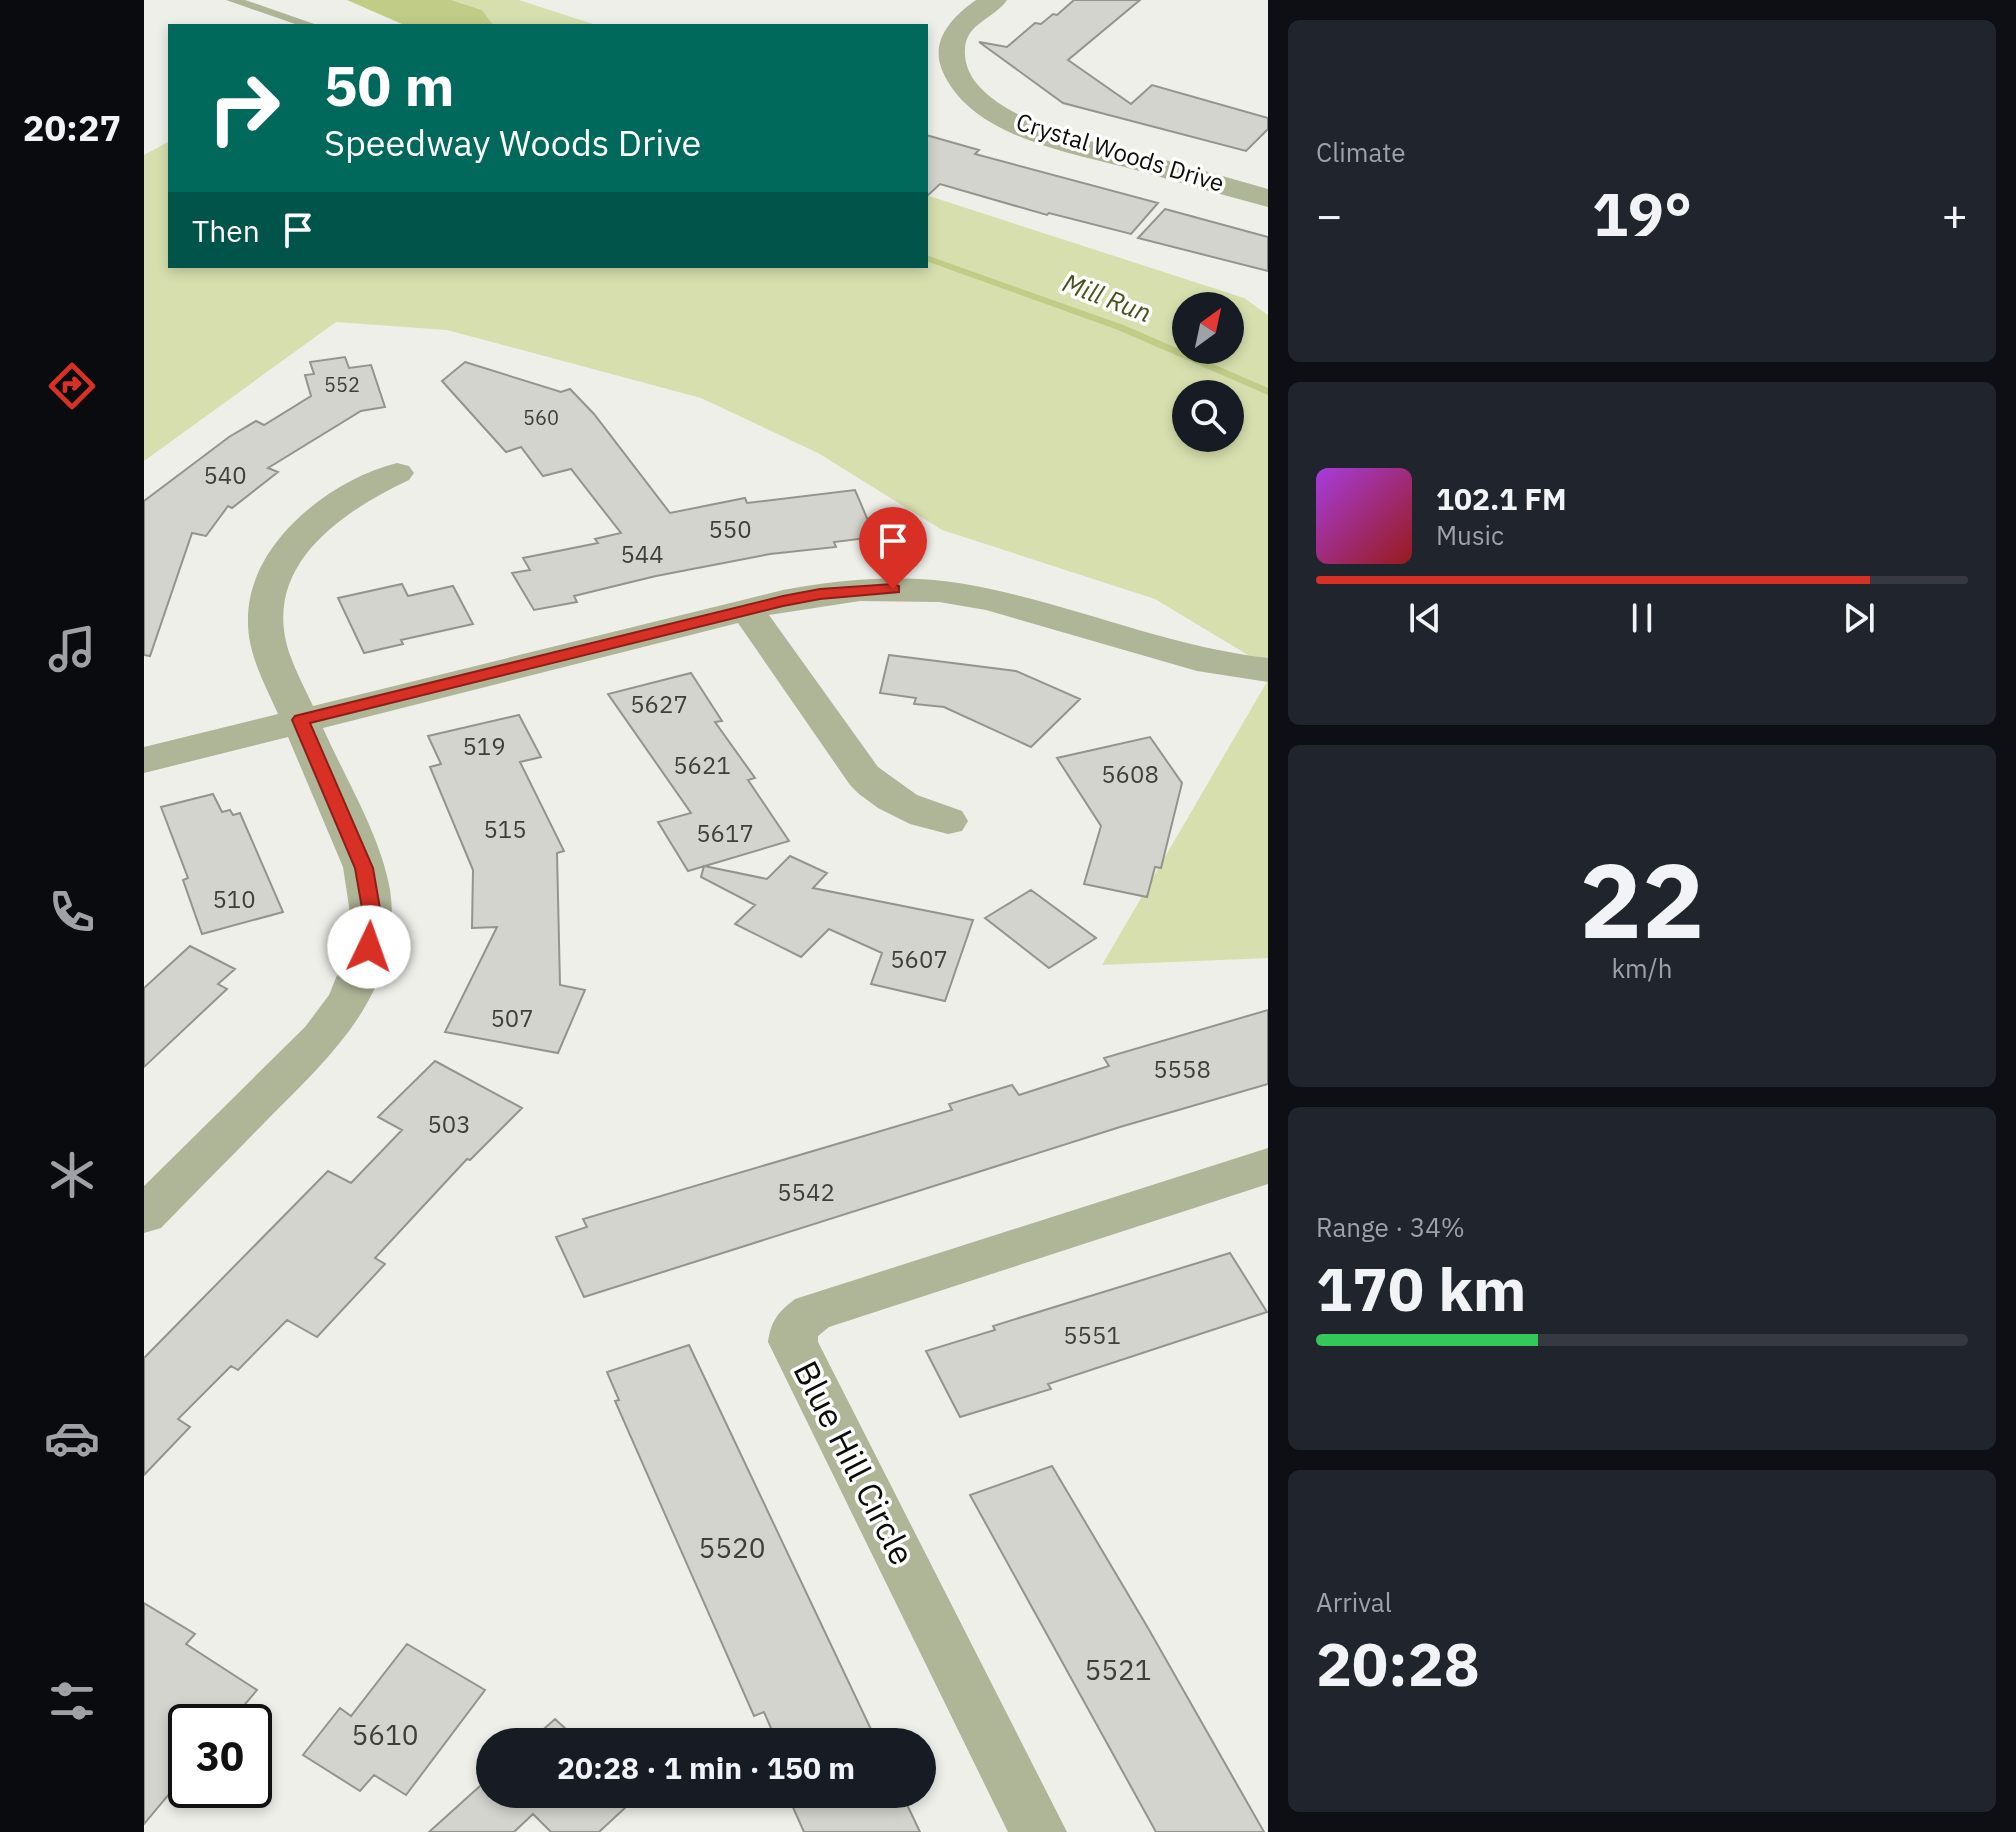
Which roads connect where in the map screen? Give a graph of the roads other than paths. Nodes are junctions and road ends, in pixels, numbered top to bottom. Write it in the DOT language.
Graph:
graph roads {
  1 [pos="232,0"];
  2 [pos="994,0"];
  3 [pos="308,24"];
  4 [pos="1268,198"];
  5 [pos="397,473"];
  6 [pos="747,610"];
  7 [pos="1268,670"];
  8 [pos="301,720"];
  9 [pos="144,760"];
  10 [pos="948,821"];
  11 [pos="1268,1166"];
  12 [pos="144,1215"];
  13 [pos="1038,1832"];
  1 -- 3 [label="lane"];
  2 -- 4 [label="street, Crystal Woods Drive"];
  5 -- 8 [label="street"];
  6 -- 7 [label="street"];
  6 -- 8 [label="street"];
  6 -- 10 [label="street"];
  8 -- 9 [label="street"];
  8 -- 12 [label="street"];
  11 -- 13 [label="street, Blue Hill Circle"];
}
